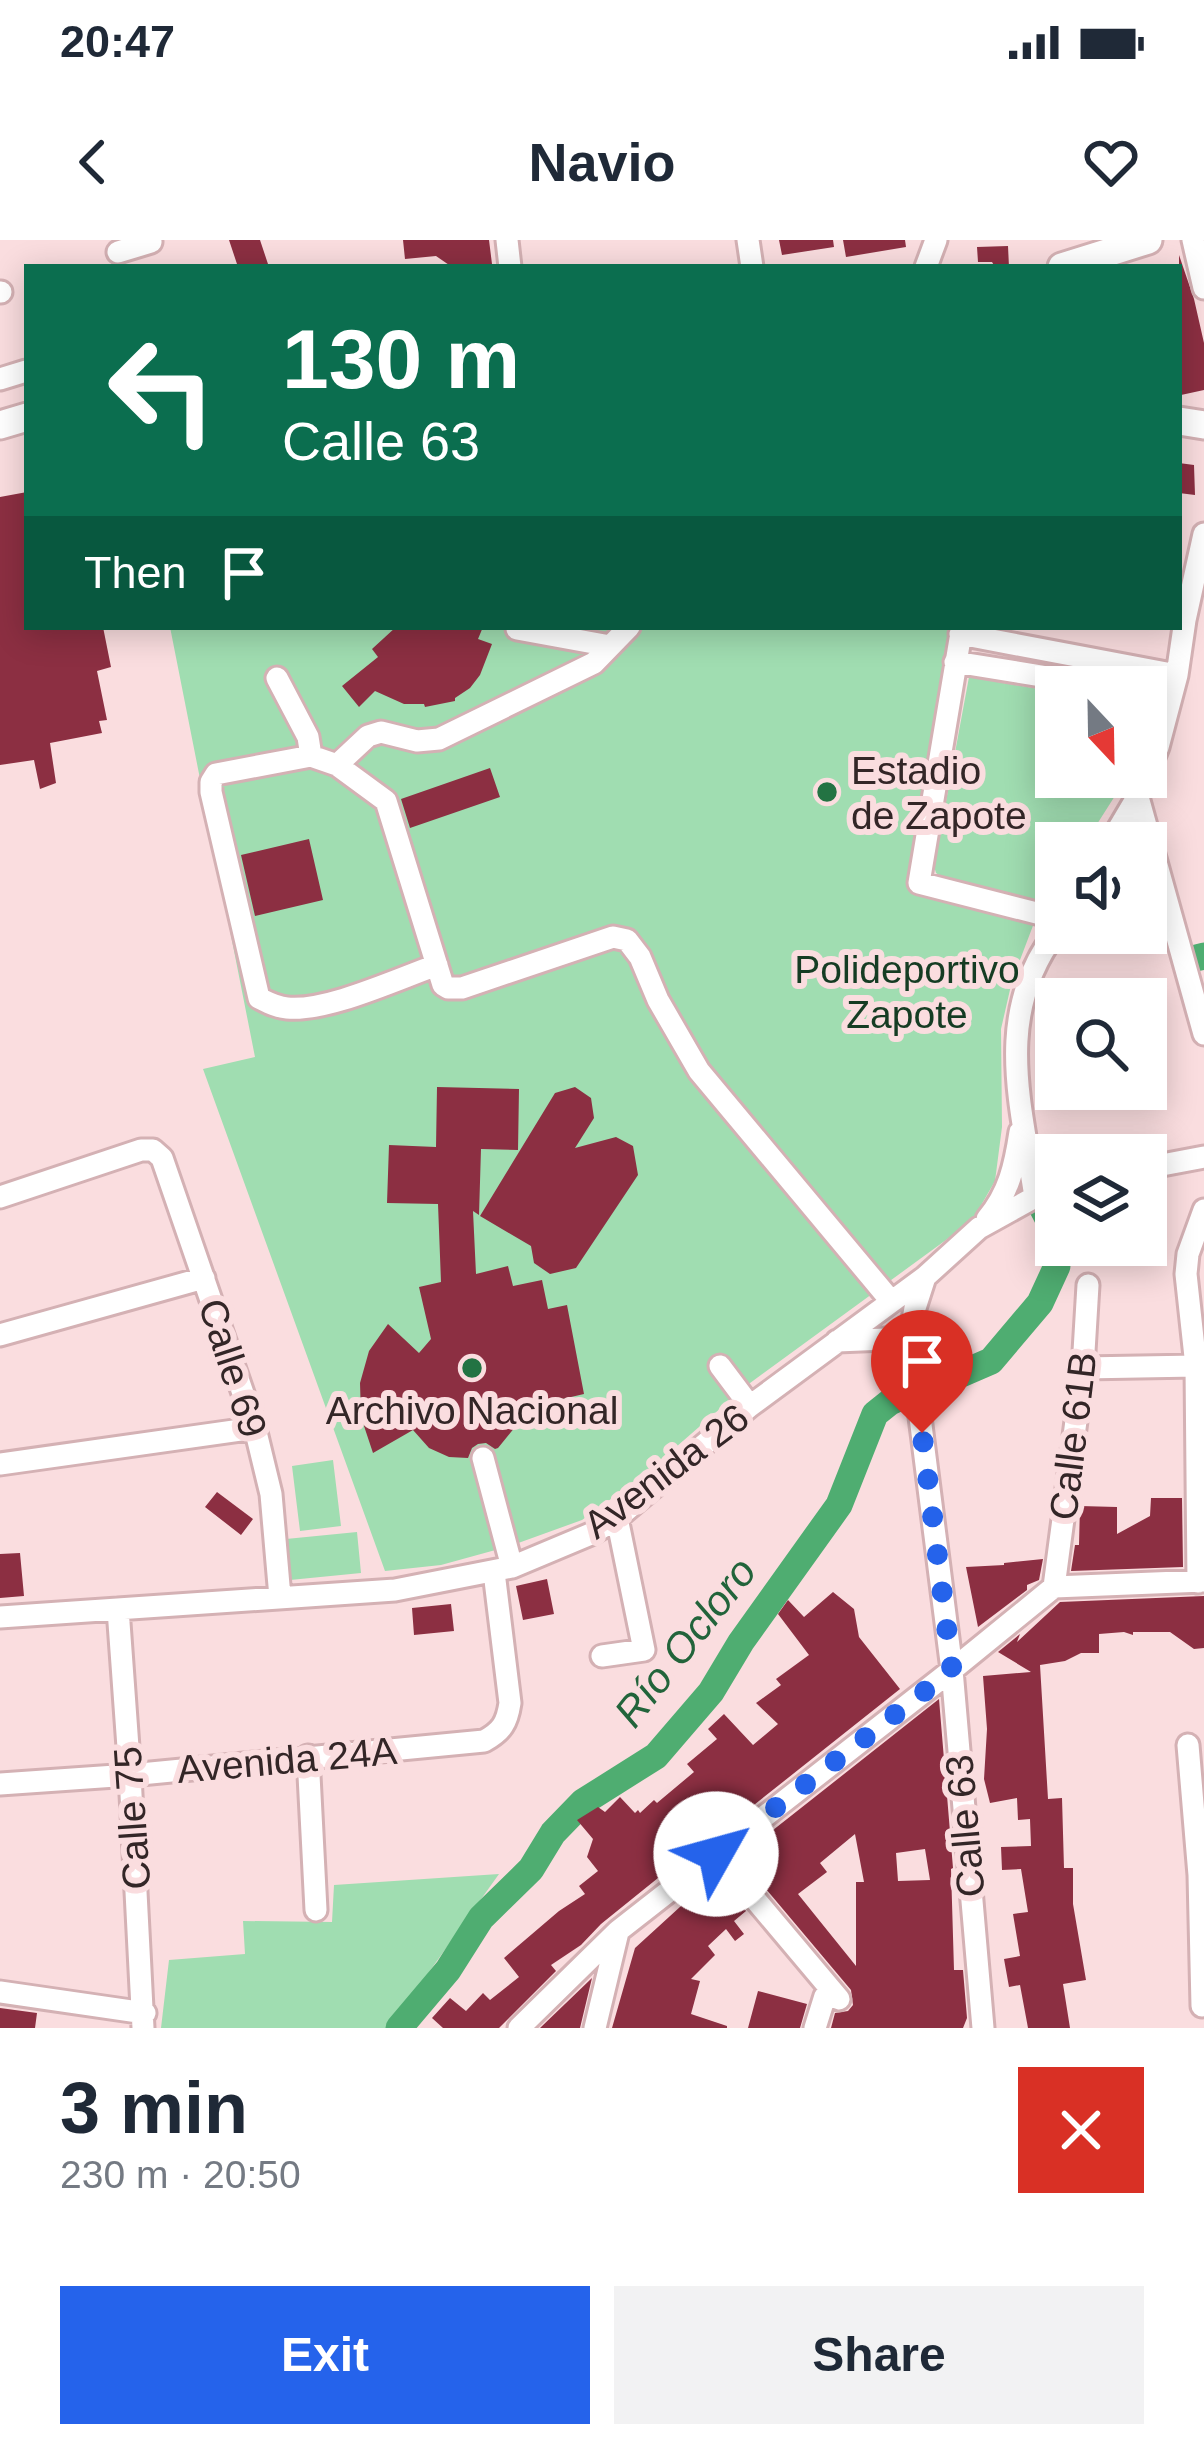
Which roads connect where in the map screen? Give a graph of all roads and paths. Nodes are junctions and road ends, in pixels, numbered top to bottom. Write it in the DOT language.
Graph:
graph roads {
  1 [pos="1148,240"];
  2 [pos="1193,240"];
  3 [pos="151,242"];
  4 [pos="119,253"];
  5 [pos="1079,264"];
  6 [pos="1204,288"];
  7 [pos="1203,540"];
  8 [pos="1194,620"];
  9 [pos="522,630"];
  10 [pos="626,630"];
  11 [pos="961,630"];
  12 [pos="610,646"];
  13 [pos="955,662"];
  14 [pos="1035,675"];
  15 [pos="1177,675"];
  16 [pos="277,678"];
  17 [pos="1167,691"];
  18 [pos="311,757"];
  19 [pos="337,765"];
  20 [pos="1035,913"];
  21 [pos="1167,913"];
  22 [pos="1040,954"];
  23 [pos="437,965"];
  24 [pos="1204,1034"];
  25 [pos="1023,1115"];
  26 [pos="1035,1156"];
  27 [pos="1204,1157"];
  28 [pos="1167,1164"];
  29 [pos="0,1196"];
  30 [pos="1035,1200"];
  31 [pos="1204,1210"];
  32 [pos="979,1228"];
  33 [pos="925,1277"];
  34 [pos="204,1278"];
  35 [pos="1088,1286"];
  36 [pos="891,1301"];
  37 [pos="0,1335"];
  38 [pos="910,1338"];
  39 [pos="836,1341"];
  40 [pos="720,1366"];
  41 [pos="1196,1366"];
  42 [pos="1083,1368"];
  43 [pos="750,1406"];
  44 [pos="255,1428"];
  45 [pos="483,1458"];
  46 [pos="0,1464"];
  47 [pos="617,1518"];
  48 [pos="503,1570"];
  49 [pos="1201,1581"];
  50 [pos="1054,1587"];
  51 [pos="280,1597"];
  52 [pos="118,1609"];
  53 [pos="0,1617"];
  54 [pos="602,1656"];
  55 [pos="952,1670"];
  56 [pos="1188,1745"];
  57 [pos="308,1756"];
  58 [pos="130,1775"];
  59 [pos="0,1784"];
  60 [pos="716,1854"];
  61 [pos="1201,1874"];
  62 [pos="316,1910"];
  63 [pos="618,1931"];
  64 [pos="0,1992"];
  65 [pos="1202,2006"];
  66 [pos="144,2021"];
  67 [pos="519,2028"];
  68 [pos="595,2028"];
  69 [pos="815,2028"];
  70 [pos="983,2028"];
  1 -- 5 [label="main road"];
  2 -- 6 [label="street"];
  3 -- 4 [label="street"];
  7 -- 8 [label="street"];
  8 -- 15 [label="street"];
  9 -- 12 [label="street"];
  10 -- 12 [label="street"];
  11 -- 13 [label="street"];
  11 -- 15 [label="street"];
  12 -- 19 [label="street"];
  13 -- 14 [label="street"];
  13 -- 20 [label="street"];
  15 -- 17 [label="street"];
  16 -- 18 [label="street"];
  18 -- 19 [label="street"];
  18 -- 23 [label="street"];
  19 -- 23 [label="street"];
  21 -- 24 [label="street"];
  22 -- 25 [label="street"];
  23 -- 36 [label="street"];
  25 -- 26 [label="street"];
  25 -- 32 [label="street"];
  27 -- 28 [label="street"];
  29 -- 34 [label="street, Calle 69"];
  30 -- 32 [label="street, Avenida 26"];
  31 -- 41 [label="street"];
  32 -- 33 [label="street, Avenida 26"];
  33 -- 36 [label="street, Avenida 26"];
  33 -- 38 [label="street, Calle 63"];
  34 -- 37 [label="street"];
  34 -- 44 [label="street, Calle 69"];
  35 -- 42 [label="street, Calle 61B"];
  36 -- 39 [label="street, Avenida 26"];
  38 -- 39 [label="street"];
  38 -- 55 [label="street, Calle 63"];
  39 -- 43 [label="street, Avenida 26"];
  40 -- 43 [label="street"];
  41 -- 42 [label="street"];
  41 -- 49 [label="street"];
  42 -- 50 [label="street, Calle 61B"];
  43 -- 47 [label="street, Avenida 26"];
  44 -- 46 [label="street"];
  44 -- 51 [label="street, Calle 69"];
  45 -- 48 [label="street"];
  47 -- 48 [label="street, Avenida 26"];
  47 -- 54 [label="street"];
  48 -- 51 [label="street, Avenida 26"];
  48 -- 57 [label="street, Avenida 24A"];
  49 -- 50 [label="street"];
  50 -- 55 [label="street"];
  51 -- 52 [label="street, Avenida 26"];
  52 -- 53 [label="street, Avenida 26"];
  52 -- 58 [label="street, Calle 75"];
  55 -- 60 [label="street"];
  55 -- 70 [label="street, Calle 63"];
  56 -- 61 [label="street"];
  57 -- 58 [label="street, Avenida 24A"];
  57 -- 62 [label="street"];
  58 -- 59 [label="street, Avenida 24A"];
  58 -- 66 [label="street, Calle 75"];
  60 -- 63 [label="street"];
  60 -- 69 [label="street"];
  61 -- 65 [label="street"];
  63 -- 67 [label="street"];
  63 -- 68 [label="street"];
  64 -- 66 [label="street"];
}
